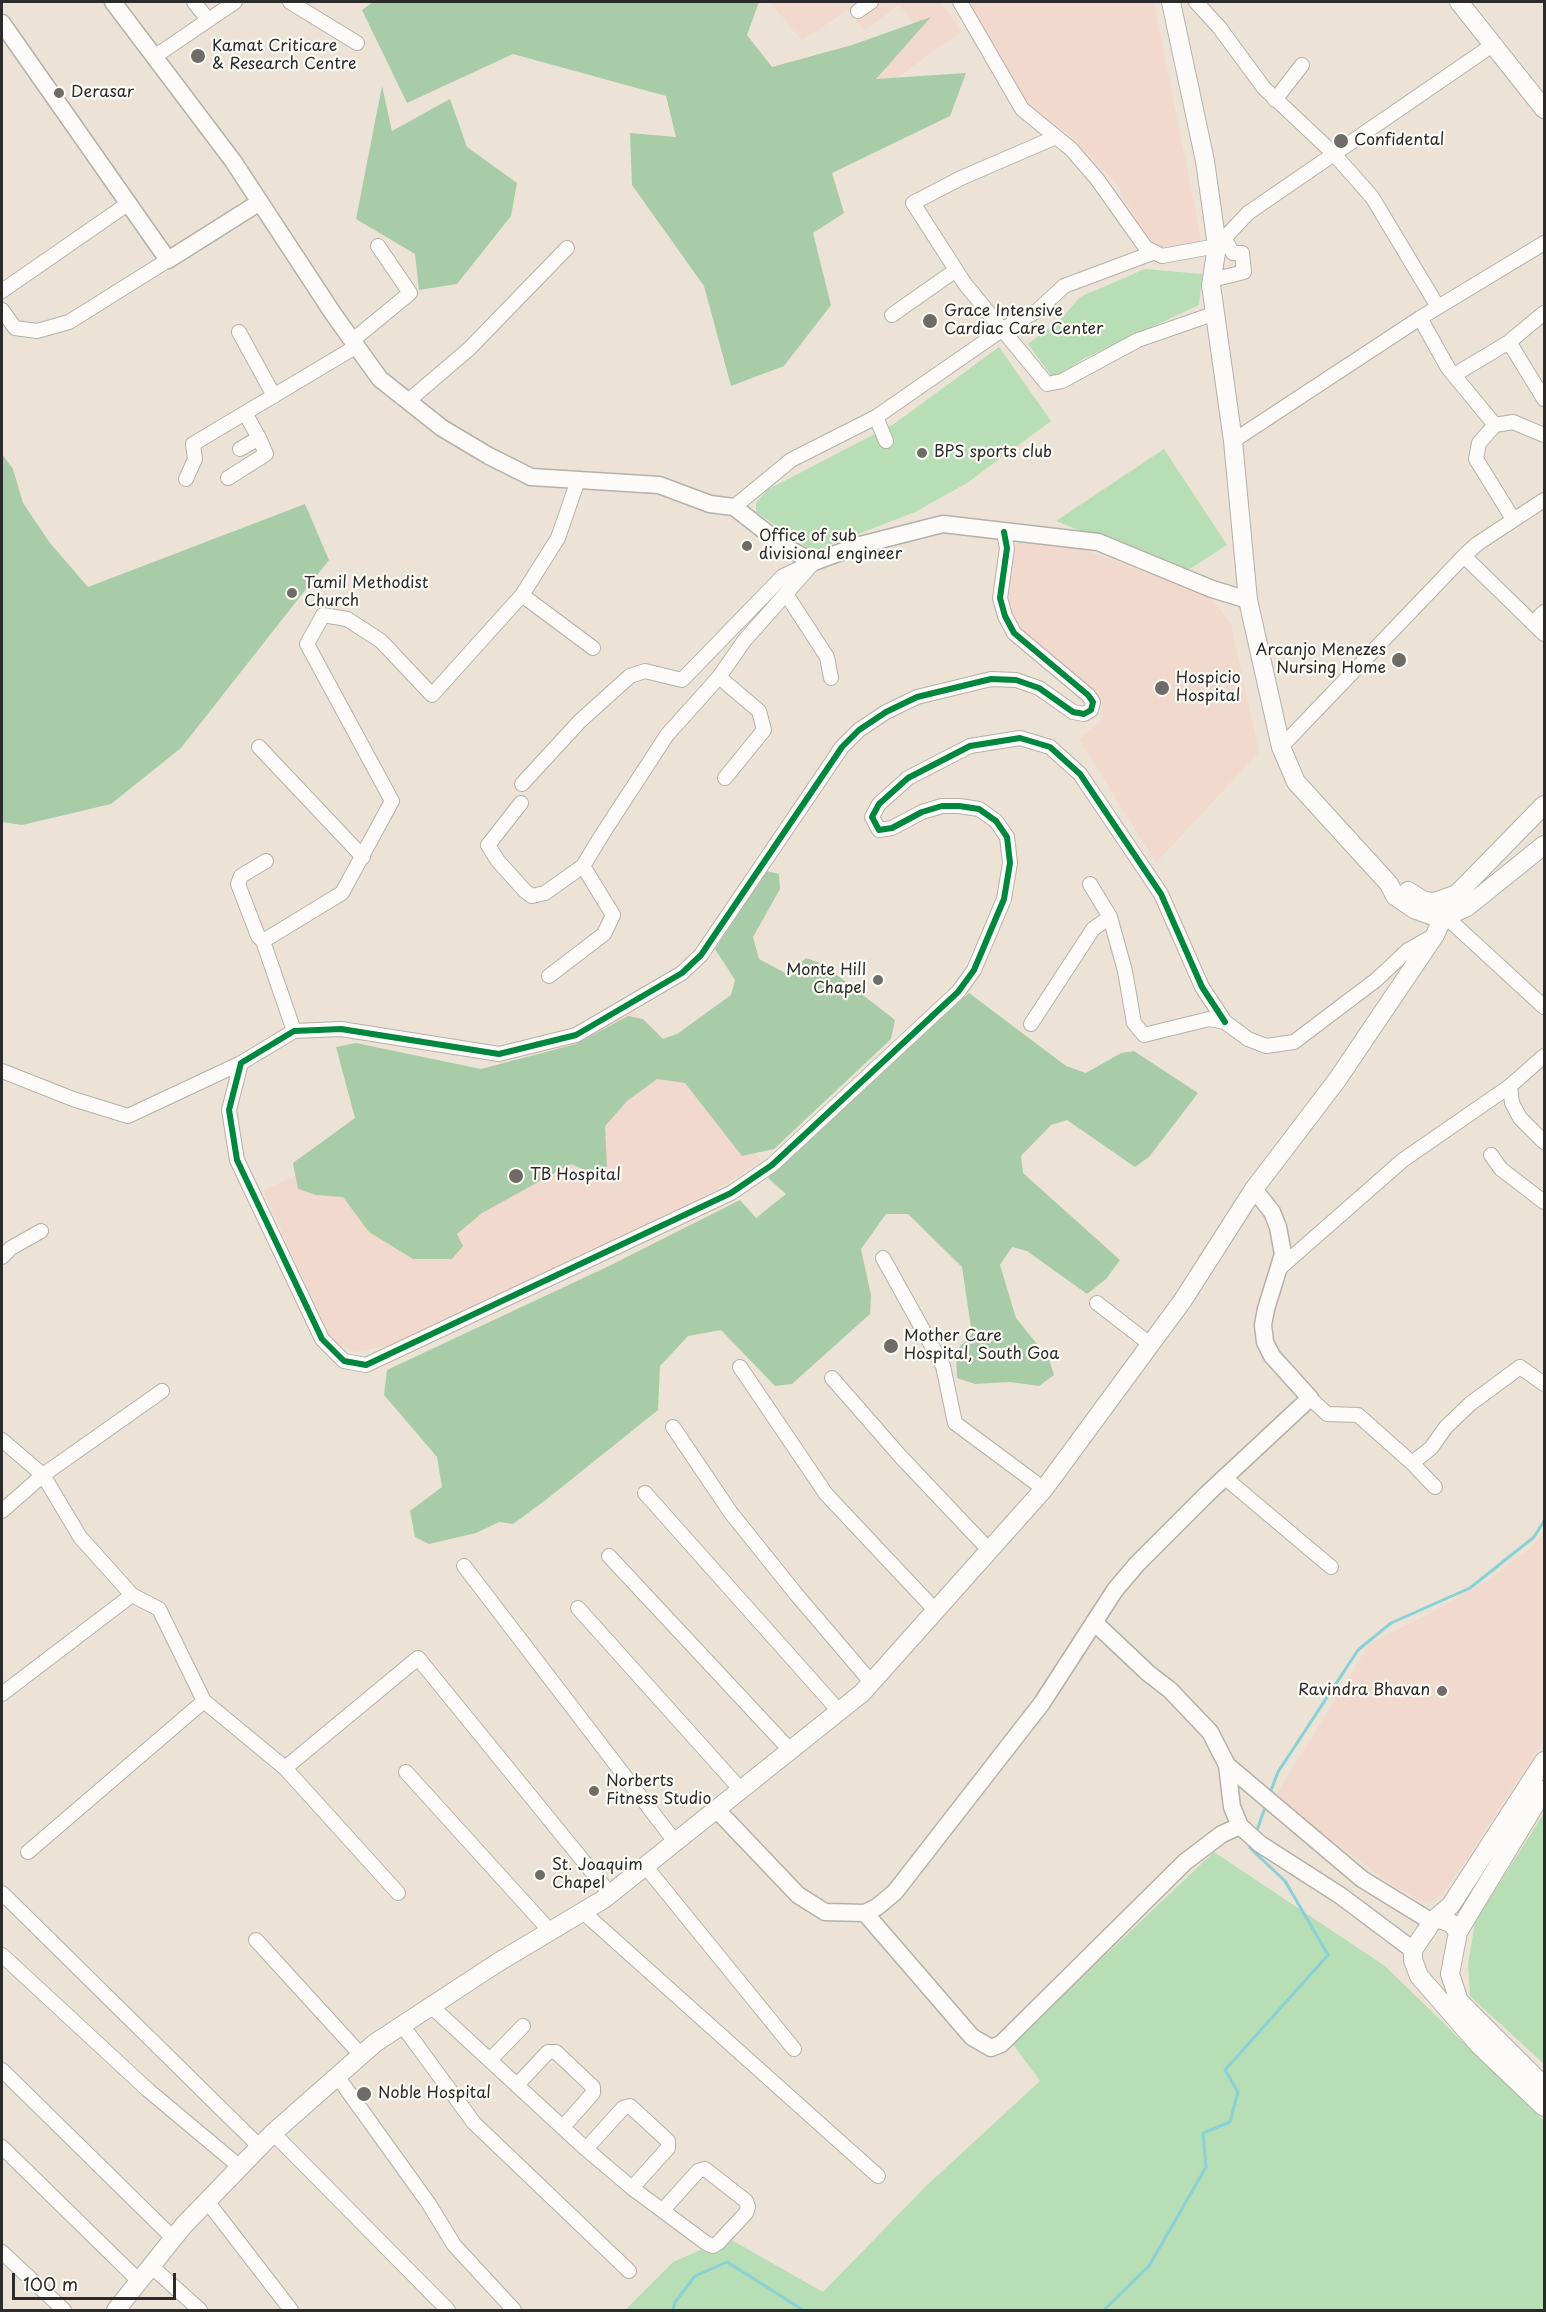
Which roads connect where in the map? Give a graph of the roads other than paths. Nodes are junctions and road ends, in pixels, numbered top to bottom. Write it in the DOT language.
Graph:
graph roads {
  1 [pos="113,2"];
  2 [pos="194,2"];
  3 [pos="235,2"];
  4 [pos="290,2"];
  5 [pos="871,2"];
  6 [pos="960,2"];
  7 [pos="1171,2"];
  8 [pos="1196,2"];
  9 [pos="1459,2"];
  10 [pos="858,11"];
  11 [pos="208,20"];
  12 [pos="2,23"];
  13 [pos="357,43"];
  14 [pos="1494,44"];
  15 [pos="154,57"];
  16 [pos="1302,65"];
  17 [pos="1275,100"];
  18 [pos="1545,109"];
  19 [pos="1056,137"];
  20 [pos="1334,154"];
  21 [pos="260,202"];
  22 [pos="129,204"];
  23 [pos="1221,242"];
  24 [pos="1545,243"];
  25 [pos="378,246"];
  26 [pos="567,248"];
  27 [pos="1155,252"];
  28 [pos="168,260"];
  29 [pos="956,270"];
  30 [pos="1212,279"];
  31 [pos="2,291"];
  32 [pos="1438,307"];
  33 [pos="2,310"];
  34 [pos="1545,313"];
  35 [pos="1213,314"];
  36 [pos="892,315"];
  37 [pos="1420,318"];
  38 [pos="1003,329"];
  39 [pos="239,332"];
  40 [pos="1509,342"];
  41 [pos="355,343"];
  42 [pos="1454,375"];
  43 [pos="1543,393"];
  44 [pos="274,396"];
  45 [pos="408,401"];
  46 [pos="245,413"];
  47 [pos="876,417"];
  48 [pos="1495,425"];
  49 [pos="1545,435"];
  50 [pos="258,438"];
  51 [pos="886,441"];
  52 [pos="1233,441"];
  53 [pos="240,449"];
  54 [pos="228,478"];
  55 [pos="186,479"];
  56 [pos="578,480"];
  57 [pos="1545,500"];
  58 [pos="734,507"];
  59 [pos="1513,519"];
  60 [pos="1004,532"];
  61 [pos="1464,556"];
  62 [pos="814,562"];
  63 [pos="786,594"];
  64 [pos="522,595"];
  65 [pos="1248,600"];
  66 [pos="1545,612"];
  67 [pos="1533,623"];
  68 [pos="1545,634"];
  69 [pos="593,648"];
  70 [pos="719,677"];
  71 [pos="831,678"];
  72 [pos="259,747"];
  73 [pos="1281,747"];
  74 [pos="725,778"];
  75 [pos="522,784"];
  76 [pos="521,803"];
  77 [pos="1545,805"];
  78 [pos="1545,845"];
  79 [pos="363,857"];
  80 [pos="266,861"];
  81 [pos="584,866"];
  82 [pos="1090,884"];
  83 [pos="1389,884"];
  84 [pos="1444,915"];
  85 [pos="1110,917"];
  86 [pos="1435,935"];
  87 [pos="263,941"];
  88 [pos="549,976"];
  89 [pos="1545,1007"];
  90 [pos="1225,1022"];
  91 [pos="1031,1024"];
  92 [pos="294,1031"];
  93 [pos="1545,1056"];
  94 [pos="241,1063"];
  95 [pos="2,1071"];
  96 [pos="1510,1086"];
  97 [pos="1545,1142"];
  98 [pos="1491,1155"];
  99 [pos="1254,1189"];
  100 [pos="1545,1202"];
  101 [pos="41,1231"];
  102 [pos="2,1257"];
  103 [pos="883,1258"];
  104 [pos="1281,1267"];
  105 [pos="1098,1303"];
  106 [pos="1150,1344"];
  107 [pos="740,1367"];
  108 [pos="832,1378"];
  109 [pos="1545,1384"];
  110 [pos="162,1391"];
  111 [pos="1310,1398"];
  112 [pos="673,1427"];
  113 [pos="2,1440"];
  114 [pos="1412,1463"];
  115 [pos="43,1475"];
  116 [pos="1224,1478"];
  117 [pos="1436,1487"];
  118 [pos="1044,1489"];
  119 [pos="645,1493"];
  120 [pos="2,1511"];
  121 [pos="990,1551"];
  122 [pos="609,1556"];
  123 [pos="464,1566"];
  124 [pos="1331,1567"];
  125 [pos="132,1595"];
  126 [pos="578,1608"];
  127 [pos="936,1611"];
  128 [pos="1094,1622"];
  129 [pos="871,1682"];
  130 [pos="2,1694"];
  131 [pos="204,1701"];
  132 [pos="839,1711"];
  133 [pos="791,1751"];
  134 [pos="1545,1761"];
  135 [pos="1227,1765"];
  136 [pos="285,1767"];
  137 [pos="406,1772"];
  138 [pos="1545,1790"];
  139 [pos="742,1791"];
  140 [pos="718,1811"];
  141 [pos="1249,1834"];
  142 [pos="676,1843"];
  143 [pos="28,1852"];
  144 [pos="646,1867"];
  145 [pos="2,1893"];
  146 [pos="398,1893"];
  147 [pos="611,1895"];
  148 [pos="583,1912"];
  149 [pos="865,1914"];
  150 [pos="1434,1920"];
  151 [pos="550,1931"];
  152 [pos="1458,1932"];
  153 [pos="256,1940"];
  154 [pos="2,1954"];
  155 [pos="1453,1954"];
  156 [pos="1414,1958"];
  157 [pos="431,2006"];
  158 [pos="402,2025"];
  159 [pos="523,2026"];
  160 [pos="794,2049"];
  161 [pos="362,2055"];
  162 [pos="490,2060"];
  163 [pos="2,2070"];
  164 [pos="338,2076"];
  165 [pos="517,2085"];
  166 [pos="1545,2086"];
  167 [pos="1545,2107"];
  168 [pos="563,2127"];
  169 [pos="273,2133"];
  170 [pos="260,2147"];
  171 [pos="2,2148"];
  172 [pos="586,2149"];
  173 [pos="240,2167"];
  174 [pos="878,2176"];
  175 [pos="632,2188"];
  176 [pos="207,2201"];
  177 [pos="663,2210"];
  178 [pos="173,2238"];
  179 [pos="2,2252"];
  180 [pos="151,2265"];
  181 [pos="629,2271"];
  182 [pos="139,2281"];
  183 [pos="64,2310"];
  184 [pos="117,2310"];
  185 [pos="200,2310"];
  186 [pos="291,2310"];
  187 [pos="448,2310"];
  188 [pos="514,2310"];
  1 -- 15 [label="street"];
  2 -- 11 [label="street"];
  3 -- 11 [label="street"];
  4 -- 13 [label="street"];
  5 -- 10 [label="street"];
  6 -- 19 [label="street"];
  7 -- 23 [label="main road"];
  8 -- 17 [label="street"];
  9 -- 14 [label="main road"];
  11 -- 15 [label="street"];
  12 -- 22 [label="street"];
  14 -- 18 [label="main road"];
  14 -- 20 [label="street"];
  15 -- 21 [label="street"];
  16 -- 17 [label="street"];
  17 -- 20 [label="street"];
  19 -- 27 [label="street"];
  19 -- 29 [label="street"];
  20 -- 23 [label="street"];
  20 -- 32 [label="street"];
  21 -- 28 [label="street"];
  21 -- 41 [label="street"];
  22 -- 28 [label="street"];
  22 -- 31 [label="street"];
  23 -- 27 [label="street"];
  23 -- 30 [label="main road"];
  23 -- 30 [label="street"];
  24 -- 32 [label="street"];
  25 -- 41 [label="street"];
  26 -- 45 [label="street"];
  27 -- 38 [label="street"];
  28 -- 33 [label="street"];
  29 -- 36 [label="street"];
  29 -- 38 [label="street"];
  30 -- 35 [label="main road"];
  32 -- 37 [label="street"];
  34 -- 40 [label="street"];
  35 -- 38 [label="street"];
  35 -- 52 [label="main road"];
  37 -- 42 [label="street"];
  37 -- 52 [label="street"];
  38 -- 47 [label="street"];
  39 -- 44 [label="street"];
  40 -- 42 [label="street"];
  40 -- 43 [label="street"];
  41 -- 44 [label="street"];
  41 -- 45 [label="street"];
  42 -- 48 [label="street"];
  44 -- 46 [label="street"];
  45 -- 56 [label="street"];
  46 -- 50 [label="street"];
  46 -- 55 [label="street"];
  47 -- 51 [label="street"];
  47 -- 58 [label="street"];
  48 -- 49 [label="street"];
  48 -- 59 [label="street"];
  50 -- 53 [label="street"];
  50 -- 54 [label="street"];
  52 -- 65 [label="main road"];
  56 -- 58 [label="street"];
  56 -- 64 [label="street"];
  57 -- 59 [label="street"];
  58 -- 62 [label="street"];
  59 -- 61 [label="street"];
  60 -- 62 [label="street"];
  60 -- 65 [label="street"];
  60 -- 92 [label="street"];
  61 -- 67 [label="street"];
  61 -- 73 [label="street"];
  62 -- 63 [label="street"];
  62 -- 75 [label="street"];
  63 -- 70 [label="street"];
  63 -- 71 [label="street"];
  64 -- 69 [label="street"];
  64 -- 79 [label="street"];
  65 -- 73 [label="main road"];
  66 -- 67 [label="street"];
  67 -- 68 [label="street"];
  70 -- 74 [label="street"];
  70 -- 81 [label="street"];
  72 -- 79 [label="street"];
  73 -- 83 [label="main road"];
  76 -- 81 [label="street"];
  77 -- 83 [label="main road"];
  78 -- 84 [label="main road"];
  79 -- 87 [label="street"];
  80 -- 87 [label="street"];
  81 -- 88 [label="street"];
  82 -- 85 [label="street"];
  83 -- 84 [label="main road"];
  84 -- 86 [label="main road"];
  84 -- 89 [label="street"];
  85 -- 90 [label="street"];
  85 -- 91 [label="street"];
  86 -- 90 [label="street"];
  86 -- 99 [label="main road"];
  87 -- 92 [label="street"];
  90 -- 94 [label="street"];
  92 -- 94 [label="street"];
  93 -- 96 [label="street"];
  94 -- 95 [label="street"];
  96 -- 97 [label="street"];
  96 -- 104 [label="street"];
  98 -- 100 [label="street"];
  99 -- 104 [label="street"];
  99 -- 106 [label="main road"];
  101 -- 102 [label="street"];
  103 -- 118 [label="street"];
  104 -- 111 [label="street"];
  105 -- 106 [label="street"];
  106 -- 118 [label="main road"];
  107 -- 127 [label="street"];
  108 -- 121 [label="street"];
  109 -- 114 [label="street"];
  110 -- 115 [label="street"];
  111 -- 114 [label="street"];
  111 -- 116 [label="street"];
  112 -- 129 [label="street"];
  113 -- 115 [label="street"];
  114 -- 117 [label="street"];
  115 -- 120 [label="street"];
  115 -- 125 [label="street"];
  116 -- 124 [label="street"];
  116 -- 128 [label="street"];
  118 -- 121 [label="main road"];
  119 -- 132 [label="street"];
  121 -- 127 [label="main road"];
  122 -- 133 [label="street"];
  123 -- 142 [label="street"];
  125 -- 130 [label="street"];
  125 -- 131 [label="street"];
  126 -- 139 [label="street"];
  127 -- 129 [label="main road"];
  128 -- 135 [label="street"];
  128 -- 149 [label="street"];
  129 -- 132 [label="main road"];
  131 -- 136 [label="street"];
  131 -- 143 [label="street"];
  132 -- 133 [label="main road"];
  133 -- 139 [label="main road"];
  134 -- 150 [label="main road"];
  135 -- 141 [label="street"];
  135 -- 150 [label="street"];
  136 -- 146 [label="street"];
  136 -- 147 [label="street"];
  137 -- 151 [label="street"];
  138 -- 152 [label="main road"];
  139 -- 140 [label="main road"];
  140 -- 142 [label="main road"];
  140 -- 149 [label="street"];
  141 -- 149 [label="street"];
  141 -- 156 [label="street"];
  142 -- 144 [label="main road"];
  144 -- 147 [label="main road"];
  144 -- 160 [label="street"];
  145 -- 170 [label="street"];
  147 -- 148 [label="main road"];
  148 -- 151 [label="main road"];
  148 -- 174 [label="street"];
  150 -- 152 [label="main road"];
  150 -- 156 [label="main road"];
  151 -- 157 [label="main road"];
  152 -- 155 [label="main road"];
  153 -- 161 [label="street"];
  154 -- 173 [label="street"];
  155 -- 156 [label="main road"];
  155 -- 166 [label="main road"];
  156 -- 167 [label="main road"];
  157 -- 158 [label="main road"];
  157 -- 162 [label="street"];
  158 -- 161 [label="main road"];
  158 -- 181 [label="street"];
  159 -- 162 [label="street"];
  161 -- 164 [label="main road"];
  162 -- 165 [label="street"];
  163 -- 178 [label="street"];
  164 -- 169 [label="main road"];
  164 -- 188 [label="street"];
  165 -- 168 [label="street"];
  165 -- 168 [label="street"];
  168 -- 172 [label="street"];
  169 -- 170 [label="main road"];
  169 -- 187 [label="street"];
  170 -- 173 [label="main road"];
  171 -- 182 [label="street"];
  172 -- 175 [label="street"];
  172 -- 175 [label="street"];
  173 -- 176 [label="main road"];
  175 -- 177 [label="street"];
  176 -- 178 [label="main road"];
  176 -- 186 [label="street"];
  177 -- 177 [label="street"];
  178 -- 180 [label="main road"];
  179 -- 183 [label="street"];
  180 -- 182 [label="main road"];
  180 -- 185 [label="street"];
  182 -- 184 [label="main road"];
}
